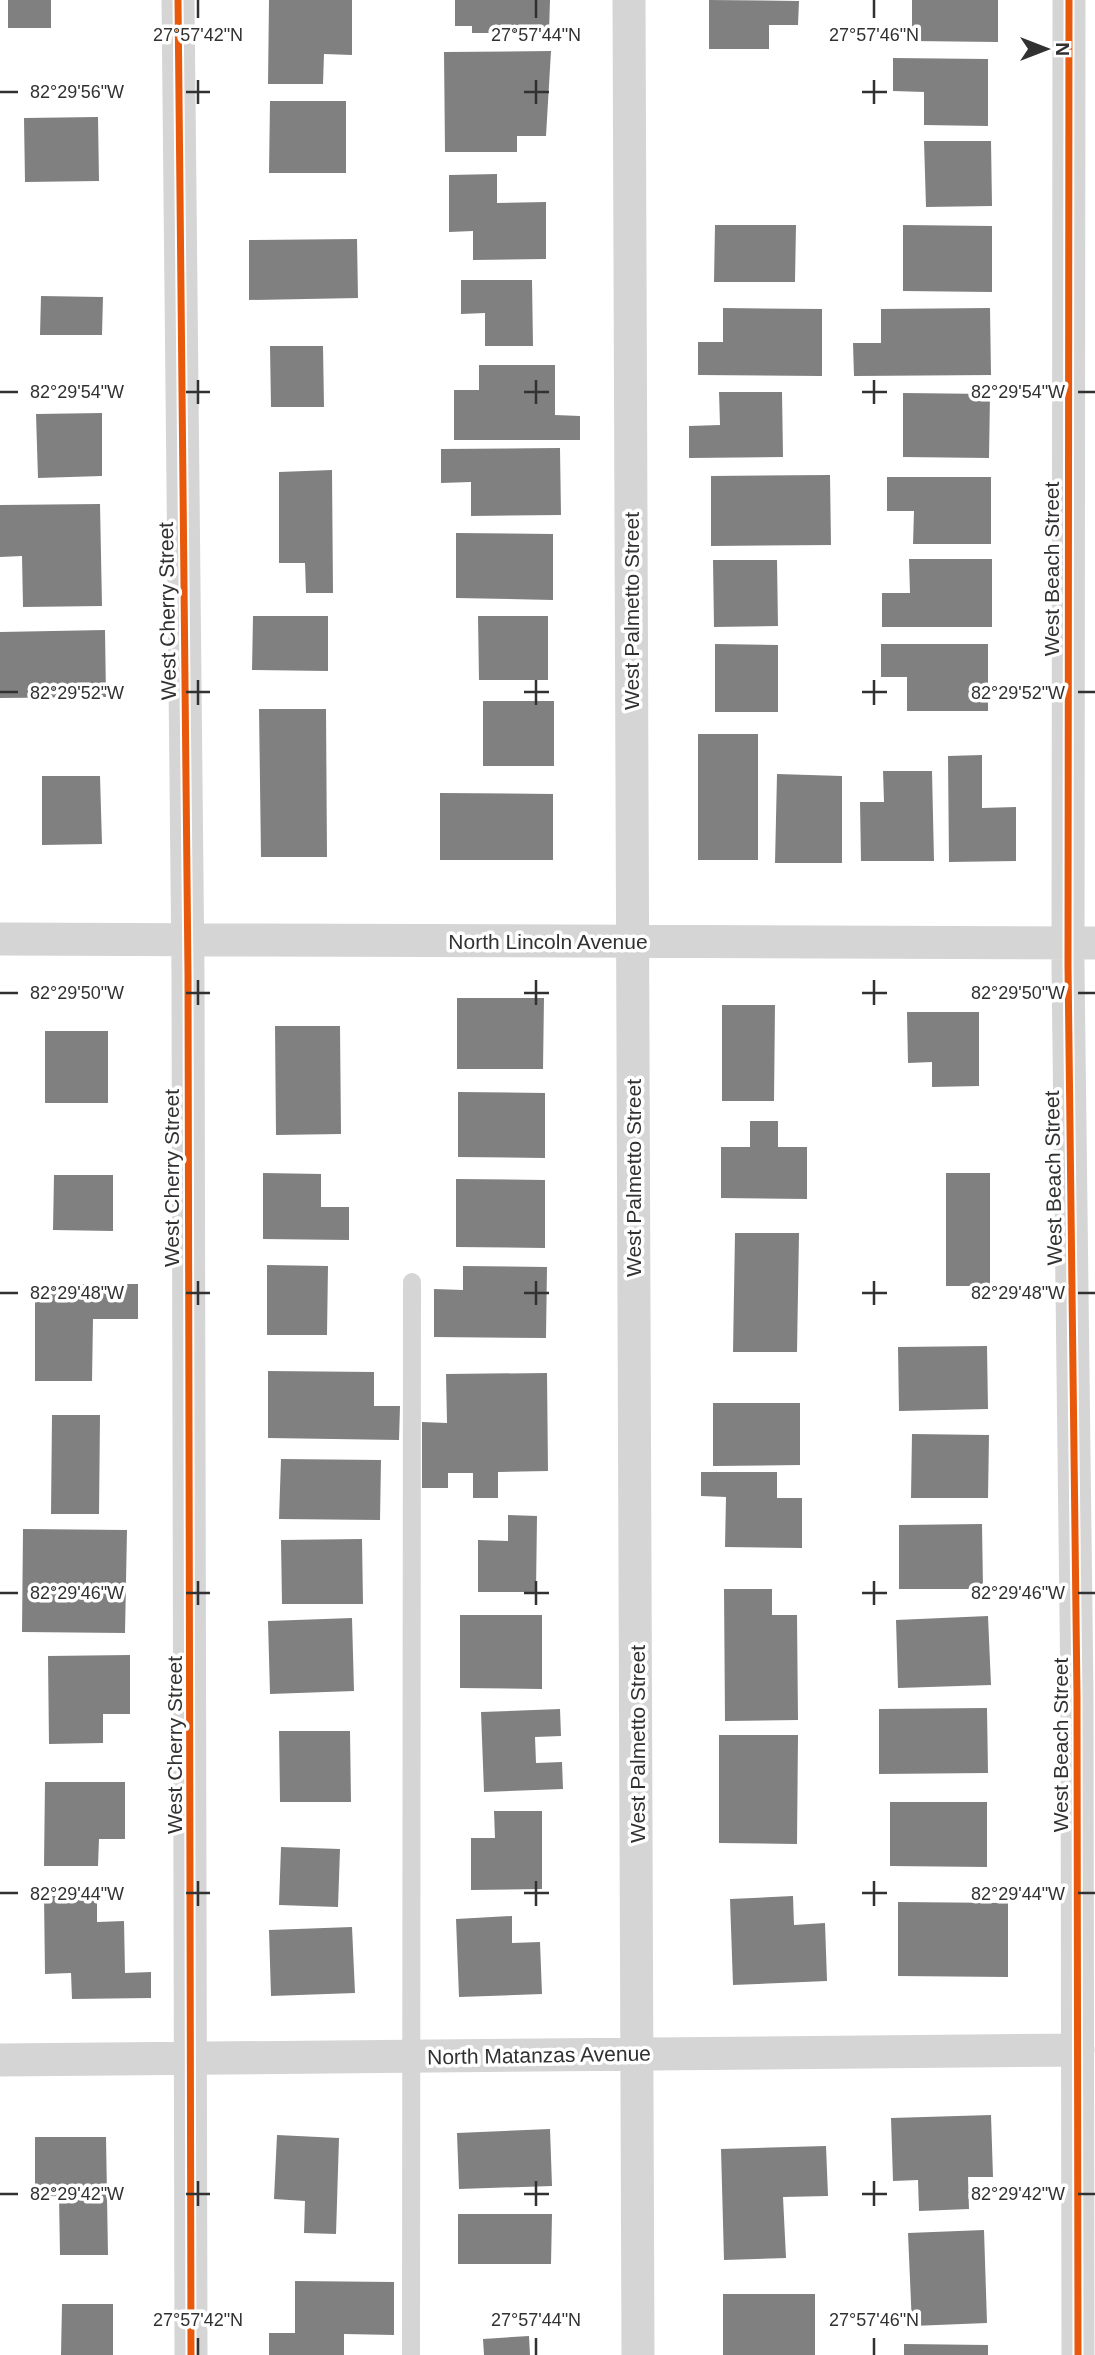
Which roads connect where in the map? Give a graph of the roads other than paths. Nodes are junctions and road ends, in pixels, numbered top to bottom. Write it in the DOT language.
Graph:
graph roads {
  1 [pos="178,0"];
  2 [pos="629,0"];
  3 [pos="1069,0"];
  4 [pos="0,939"];
  5 [pos="187,940"];
  6 [pos="632,941"];
  7 [pos="1082,943"];
  8 [pos="412,1282"];
  9 [pos="1086,1696"];
  10 [pos="1078,2050"];
  11 [pos="638,2054"];
  12 [pos="411,2057"];
  13 [pos="192,2059"];
  14 [pos="0,2060"];
  15 [pos="191,2355"];
  16 [pos="411,2355"];
  17 [pos="638,2355"];
  18 [pos="1078,2355"];
  1 -- 5 [label="street, West Cherry Street"];
  2 -- 6 [label="street, West Palmetto Street"];
  3 -- 7 [label="street, West Beach Street"];
  4 -- 5 [label="street, North Lincoln Avenue"];
  5 -- 6 [label="street, North Lincoln Avenue"];
  5 -- 13 [label="street, West Cherry Street"];
  6 -- 7 [label="street, North Lincoln Avenue"];
  6 -- 11 [label="street, West Palmetto Street"];
  7 -- 9 [label="street, West Beach Street"];
  8 -- 12 [label="lane"];
  9 -- 10 [label="street, West Beach Street"];
  10 -- 11 [label="street, North Matanzas Avenue"];
  10 -- 18 [label="street, West Beach Street"];
  11 -- 12 [label="street, North Matanzas Avenue"];
  11 -- 17 [label="street, West Palmetto Street"];
  12 -- 13 [label="street, North Matanzas Avenue"];
  12 -- 16 [label="lane"];
  13 -- 14 [label="street, North Matanzas Avenue"];
  13 -- 15 [label="street, West Cherry Street"];
}
